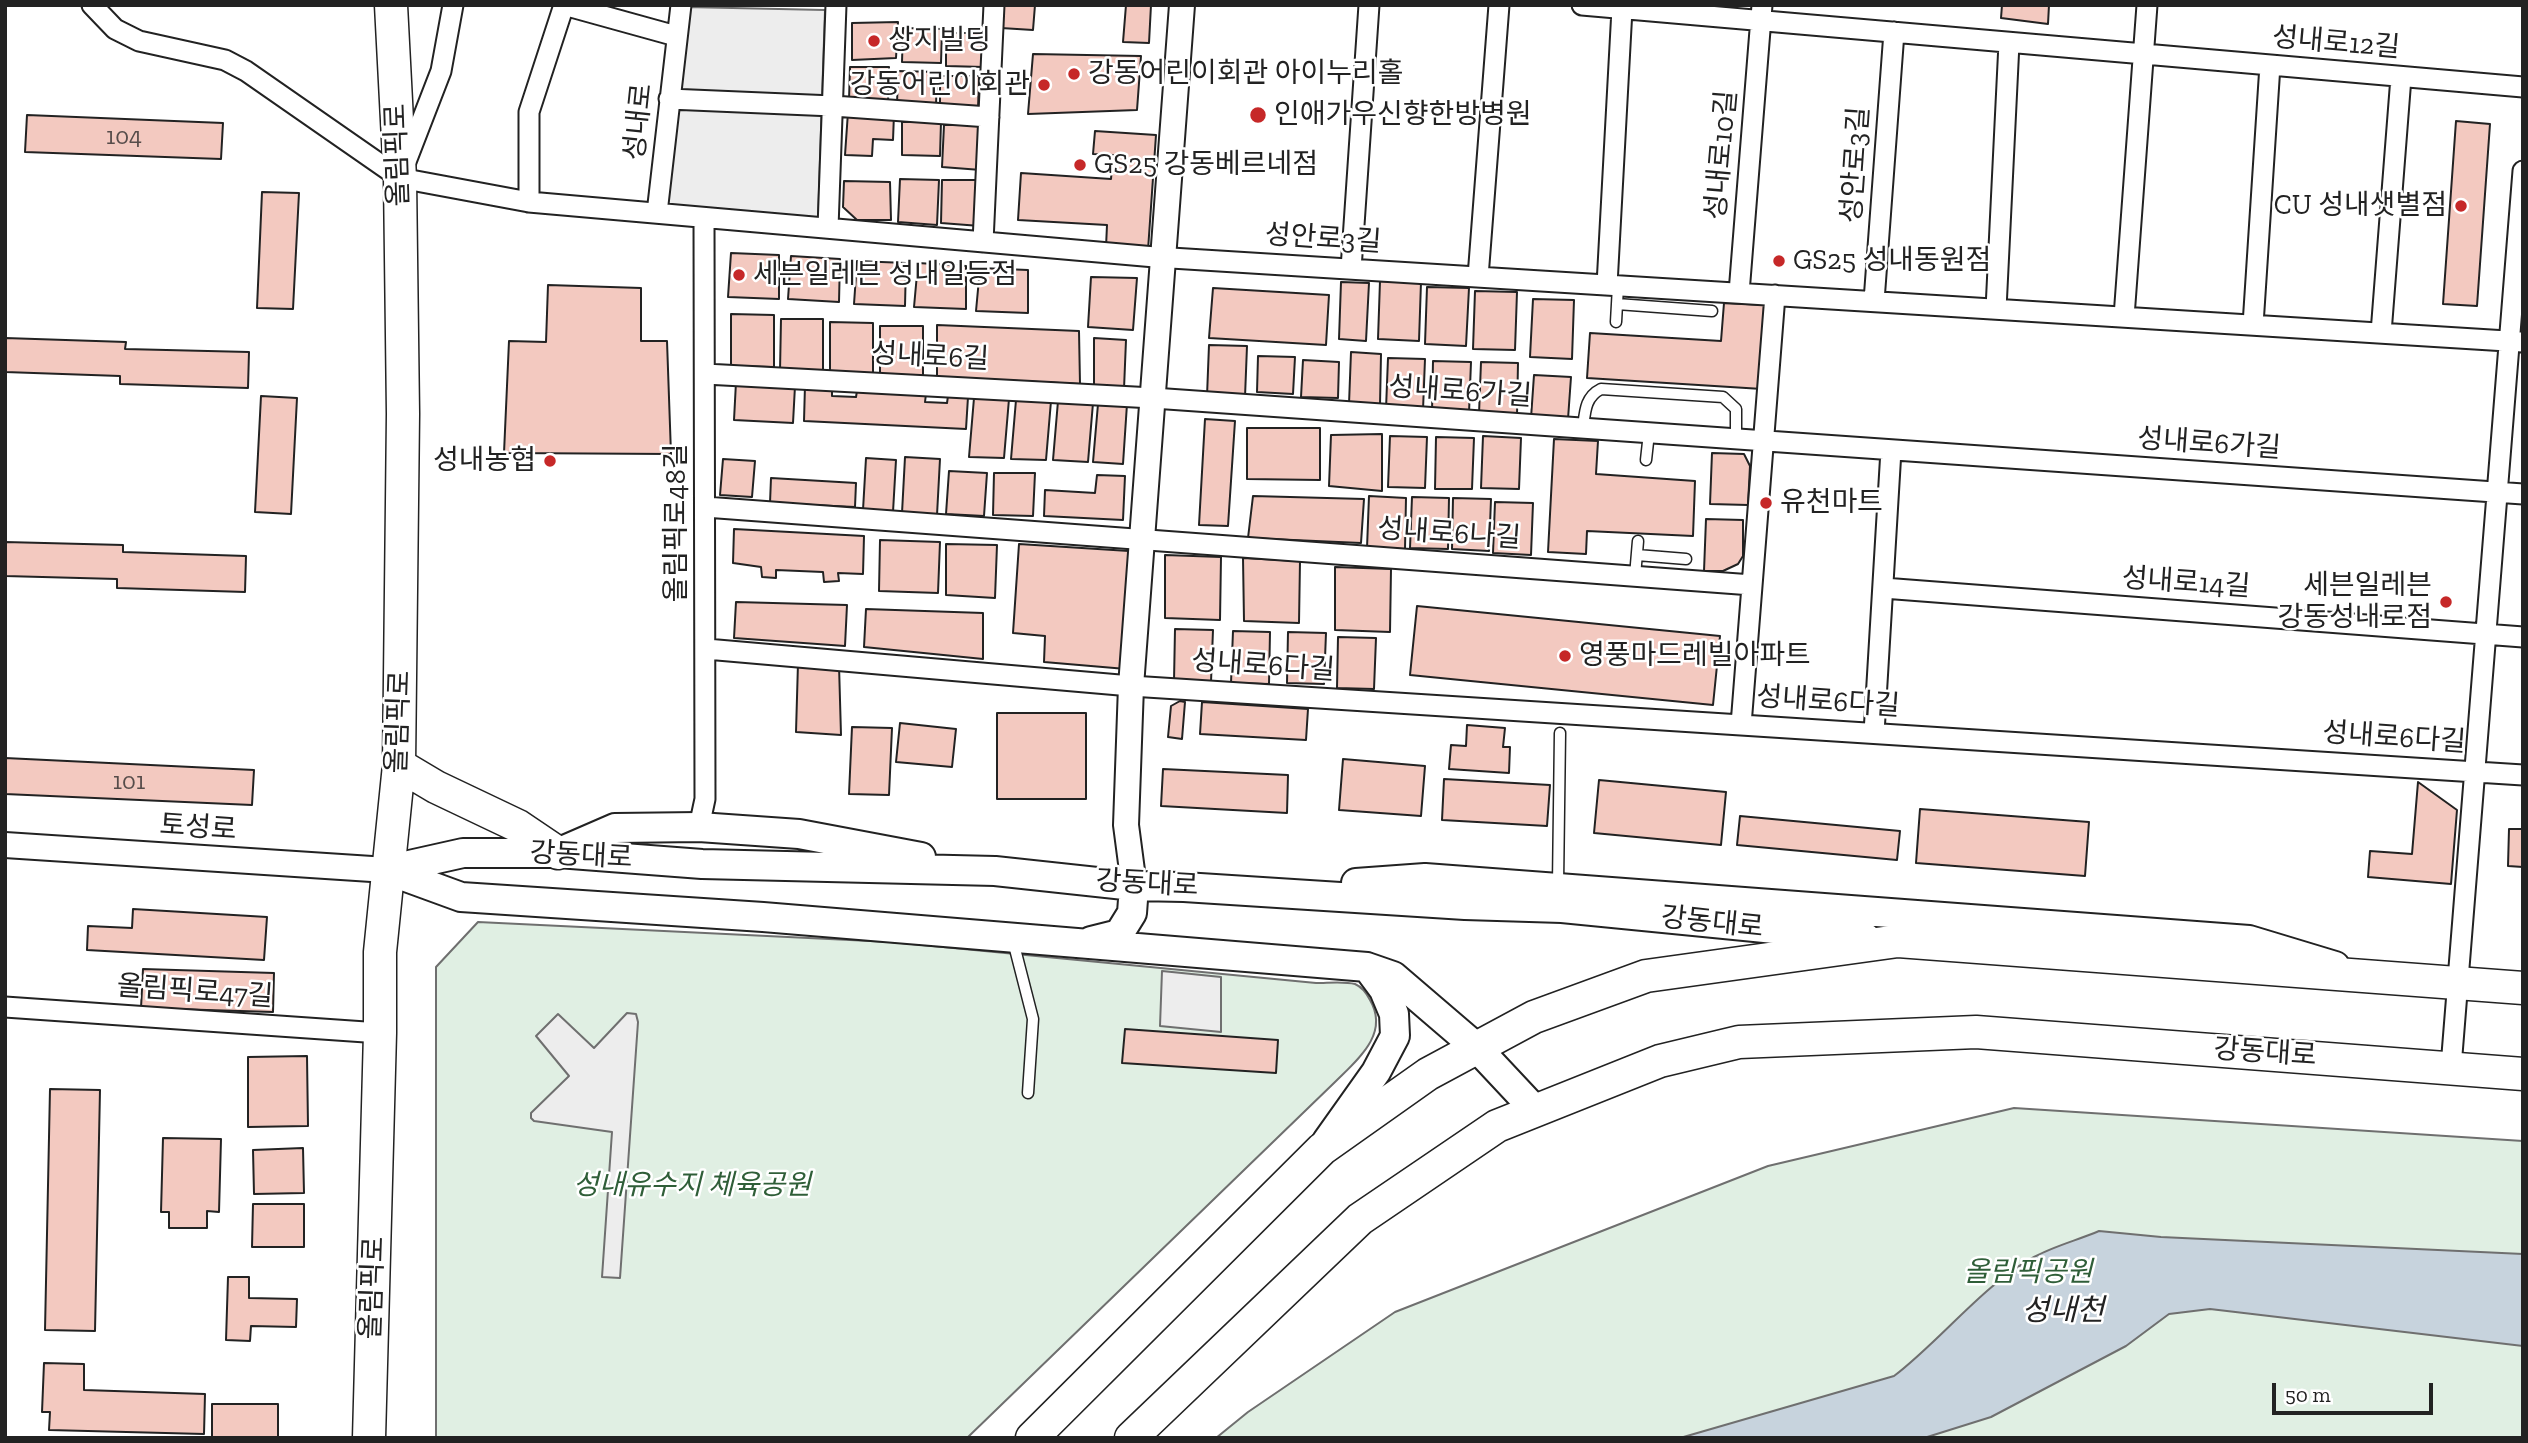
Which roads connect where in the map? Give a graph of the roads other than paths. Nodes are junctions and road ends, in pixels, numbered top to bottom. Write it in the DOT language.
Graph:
graph roads {
  1 [pos="92,5"];
  2 [pos="391,5"];
  3 [pos="453,5"];
  4 [pos="564,5"];
  5 [pos="681,5"];
  6 [pos="836,5"];
  7 [pos="994,5"];
  8 [pos="1182,5"];
  9 [pos="1369,5"];
  10 [pos="1499,5"];
  11 [pos="1582,5"];
  12 [pos="2147,5"];
  13 [pos="1622,9"];
  14 [pos="1761,13"];
  15 [pos="1894,33"];
  16 [pos="676,36"];
  17 [pos="2009,43"];
  18 [pos="2144,54"];
  19 [pos="2270,65"];
  20 [pos="2402,77"];
  21 [pos="2523,87"];
  22 [pos="670,99"];
  23 [pos="833,106"];
  24 [pos="989,117"];
  25 [pos="2523,171"];
  26 [pos="400,178"];
  27 [pos="529,202"];
  28 [pos="657,213"];
  29 [pos="704,218"];
  30 [pos="828,228"];
  31 [pos="983,242"];
  32 [pos="1164,257"];
  33 [pos="1351,269"];
  34 [pos="1478,277"];
  35 [pos="1614,292"];
  36 [pos="1739,293"];
  37 [pos="1775,295"];
  38 [pos="1874,302"];
  39 [pos="1996,309"];
  40 [pos="1712,311"];
  41 [pos="2124,317"];
  42 [pos="1616,322"];
  43 [pos="2253,325"];
  44 [pos="2381,333"];
  45 [pos="2516,341"];
  46 [pos="705,374"];
  47 [pos="1153,398"];
  48 [pos="1583,428"];
  49 [pos="1649,433"];
  50 [pos="1736,439"];
  51 [pos="1764,441"];
  52 [pos="1891,450"];
  53 [pos="1646,460"];
  54 [pos="2497,492"];
  55 [pos="2523,494"];
  56 [pos="705,507"];
  57 [pos="1142,538"];
  58 [pos="1638,541"];
  59 [pos="1637,555"];
  60 [pos="1686,559"];
  61 [pos="1635,576"];
  62 [pos="1752,585"];
  63 [pos="1883,587"];
  64 [pos="2486,634"];
  65 [pos="2523,637"];
  66 [pos="706,649"];
  67 [pos="1131,686"];
  68 [pos="1741,725"];
  69 [pos="1560,733"];
  70 [pos="1874,733"];
  71 [pos="399,765"];
  72 [pos="2474,771"];
  73 [pos="2523,775"];
  74 [pos="699,827"];
  75 [pos="5,845"];
  76 [pos="558,853"];
  77 [pos="387,870"];
  78 [pos="995,872"];
  79 [pos="1134,886"];
  80 [pos="1558,888"];
  81 [pos="1252,890"];
  82 [pos="1012,937"];
  83 [pos="1898,941"];
  84 [pos="1085,943"];
  85 [pos="1367,967"];
  86 [pos="2374,979"];
  87 [pos="2457,983"];
  88 [pos="2523,988"];
  89 [pos="5,1007"];
  90 [pos="380,1033"];
  91 [pos="1477,1048"];
  92 [pos="2451,1067"];
  93 [pos="2523,1074"];
  94 [pos="1028,1093"];
  95 [pos="1536,1111"];
  96 [pos="1322,1149"];
  97 [pos="369,1438"];
  98 [pos="1032,1438"];
  99 [pos="1131,1438"];
  1 -- 26 [label="street"];
  2 -- 26 [label="main road, 올림픽로"];
  3 -- 26 [label="street"];
  4 -- 16 [label="street"];
  4 -- 27 [label="street"];
  5 -- 16 [label="street, 성내로"];
  6 -- 23 [label="street"];
  7 -- 24 [label="street"];
  8 -- 32 [label="street"];
  9 -- 33 [label="street"];
  10 -- 34 [label="street"];
  11 -- 13 [label="street"];
  12 -- 18 [label="street"];
  13 -- 14 [label="street"];
  13 -- 35 [label="street"];
  14 -- 15 [label="street"];
  14 -- 36 [label="street, 성내로10길"];
  15 -- 17 [label="street"];
  15 -- 38 [label="street, 성안로3길"];
  16 -- 22 [label="street, 성내로"];
  17 -- 18 [label="street"];
  17 -- 39 [label="street"];
  18 -- 19 [label="street, 성내로12길"];
  18 -- 41 [label="street"];
  19 -- 20 [label="street, 성내로12길"];
  19 -- 43 [label="street"];
  20 -- 21 [label="street, 성내로12길"];
  20 -- 44 [label="street"];
  22 -- 23 [label="street"];
  22 -- 28 [label="street, 성내로"];
  23 -- 24 [label="street"];
  23 -- 30 [label="street"];
  24 -- 31 [label="street"];
  25 -- 45 [label="street"];
  26 -- 27 [label="street"];
  26 -- 71 [label="main road, 올림픽로"];
  27 -- 28 [label="street"];
  28 -- 29 [label="street"];
  29 -- 30 [label="street"];
  29 -- 46 [label="street, 올림픽로48길"];
  30 -- 31 [label="street"];
  31 -- 32 [label="street"];
  32 -- 33 [label="street, 성안로3길"];
  32 -- 47 [label="street"];
  33 -- 34 [label="street, 성안로3길"];
  34 -- 35 [label="street, 성안로3길"];
  35 -- 36 [label="street, 성안로3길"];
  35 -- 40 [label="lane"];
  35 -- 42 [label="lane"];
  36 -- 37 [label="street, 성안로3길"];
  37 -- 38 [label="street, 성안로3길"];
  37 -- 51 [label="street"];
  38 -- 39 [label="street, 성안로3길"];
  39 -- 41 [label="street, 성안로3길"];
  41 -- 43 [label="street, 성안로3길"];
  43 -- 44 [label="street, 성안로3길"];
  44 -- 45 [label="street, 성안로3길"];
  45 -- 54 [label="street"];
  46 -- 47 [label="street, 성내로6길"];
  46 -- 56 [label="street, 올림픽로48길"];
  47 -- 48 [label="street, 성내로6가길"];
  47 -- 57 [label="street"];
  48 -- 49 [label="street, 성내로6가길"];
  48 -- 50 [label="lane"];
  49 -- 50 [label="street, 성내로6가길"];
  49 -- 53 [label="lane"];
  50 -- 51 [label="street, 성내로6가길"];
  51 -- 52 [label="street, 성내로6가길"];
  51 -- 62 [label="street"];
  52 -- 54 [label="street, 성내로6가길"];
  52 -- 63 [label="street"];
  54 -- 55 [label="street, 성내로6가길"];
  54 -- 64 [label="street"];
  56 -- 57 [label="street"];
  56 -- 66 [label="street, 올림픽로48길"];
  57 -- 61 [label="street, 성내로6나길"];
  57 -- 67 [label="street"];
  58 -- 59 [label="lane"];
  59 -- 60 [label="lane"];
  59 -- 61 [label="lane"];
  61 -- 62 [label="street, 성내로6나길"];
  62 -- 68 [label="street"];
  63 -- 64 [label="street, 성내로14길"];
  63 -- 70 [label="street"];
  64 -- 65 [label="street, 성내로14길"];
  64 -- 72 [label="street"];
  66 -- 67 [label="street"];
  66 -- 74 [label="street, 올림픽로48길"];
  67 -- 68 [label="street, 성내로6다길"];
  67 -- 79 [label="street"];
  68 -- 70 [label="street, 성내로6다길"];
  69 -- 80 [label="lane"];
  70 -- 72 [label="street, 성내로6다길"];
  71 -- 76 [label="main road"];
  71 -- 77 [label="main road, 올림픽로"];
  72 -- 73 [label="street, 성내로6다길"];
  72 -- 87 [label="street"];
  74 -- 76 [label="main road"];
  74 -- 78 [label="main road"];
  75 -- 77 [label="street, 토성로"];
  76 -- 77 [label="main road, 강동대로"];
  76 -- 78 [label="main road, 강동대로"];
  77 -- 82 [label="main road, 강동대로"];
  77 -- 90 [label="main road, 올림픽로"];
  78 -- 79 [label="main road, 강동대로"];
  79 -- 81 [label="main road, 강동대로"];
  79 -- 84 [label="main road"];
  80 -- 81 [label="main road"];
  80 -- 86 [label="main road"];
  81 -- 83 [label="main road, 강동대로"];
  82 -- 84 [label="main road, 강동대로"];
  82 -- 94 [label="lane"];
  83 -- 86 [label="main road, 강동대로"];
  83 -- 91 [label="main road, 강동대로"];
  84 -- 85 [label="main road, 강동대로"];
  85 -- 91 [label="main road, 강동대로"];
  85 -- 96 [label="main road"];
  86 -- 87 [label="main road, 강동대로"];
  87 -- 88 [label="main road, 강동대로"];
  87 -- 92 [label="street"];
  89 -- 90 [label="street, 올림픽로47길"];
  90 -- 97 [label="main road, 올림픽로"];
  91 -- 95 [label="main road"];
  91 -- 96 [label="main road, 강동대로"];
  92 -- 93 [label="main road, 강동대로"];
  92 -- 95 [label="main road, 강동대로"];
  95 -- 99 [label="main road, 강동대로"];
  96 -- 98 [label="main road, 강동대로"];
}
